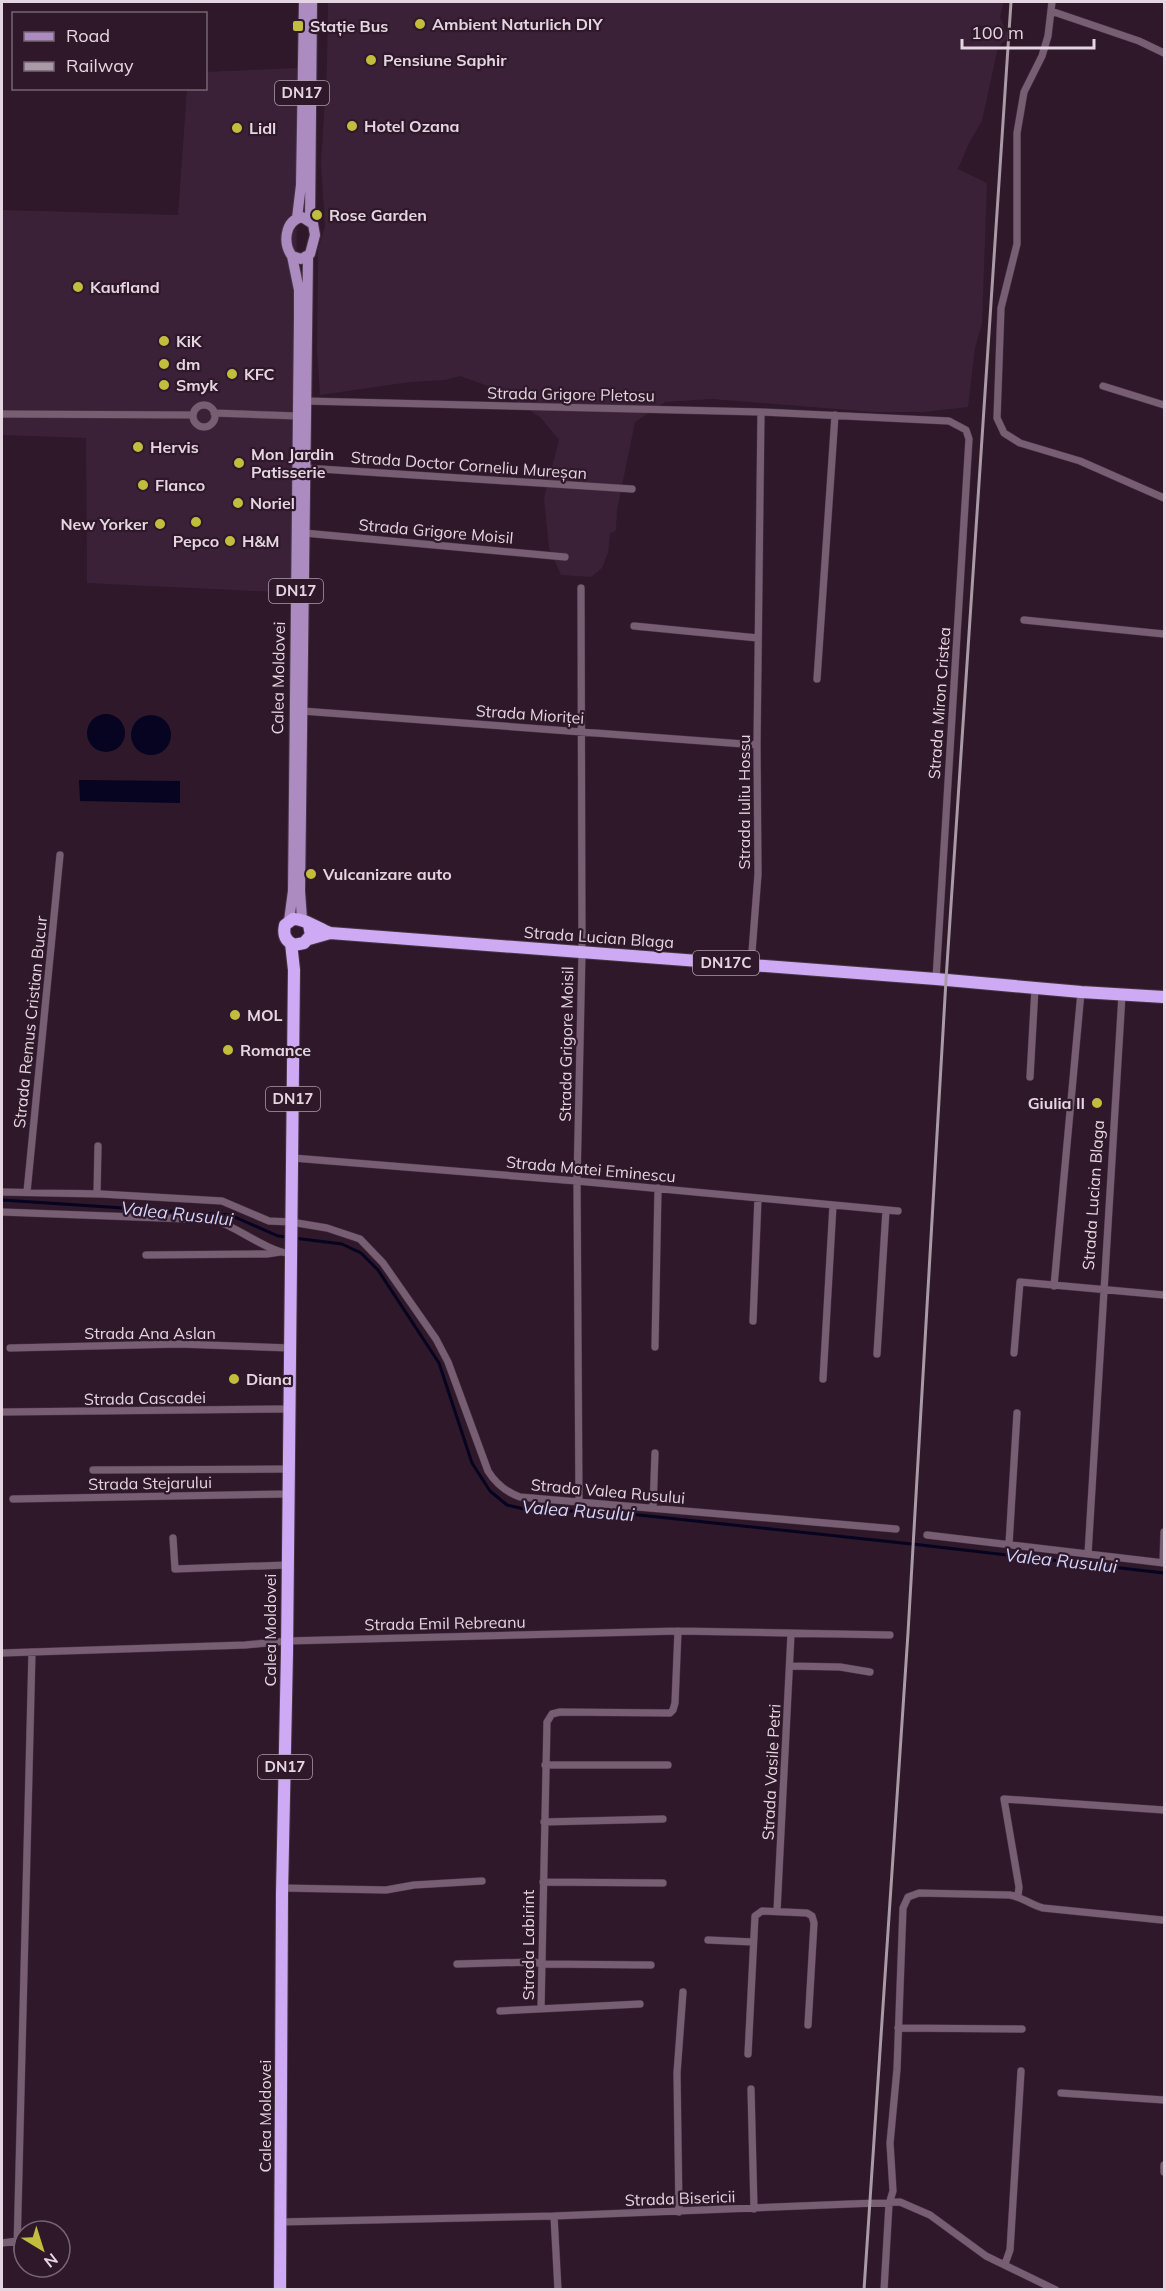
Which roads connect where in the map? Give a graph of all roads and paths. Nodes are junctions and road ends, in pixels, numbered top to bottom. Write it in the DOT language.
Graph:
graph roads {
  1 [pos="303,2"];
  2 [pos="312,2"];
  3 [pos="1052,2"];
  4 [pos="1051,11"];
  5 [pos="1164,53"];
  6 [pos="297,218"];
  7 [pos="310,221"];
  8 [pos="292,256"];
  9 [pos="309,256"];
  10 [pos="1103,386"];
  11 [pos="306,402"];
  12 [pos="1164,405"];
  13 [pos="761,412"];
  14 [pos="214,413"];
  15 [pos="2,414"];
  16 [pos="193,415"];
  17 [pos="835,415"];
  18 [pos="298,416"];
  19 [pos="966,430"];
  20 [pos="305,468"];
  21 [pos="632,489"];
  22 [pos="1164,498"];
  23 [pos="304,533"];
  24 [pos="565,557"];
  25 [pos="581,588"];
  26 [pos="1024,620"];
  27 [pos="634,626"];
  28 [pos="1164,633"];
  29 [pos="758,638"];
  30 [pos="817,679"];
  31 [pos="302,711"];
  32 [pos="581,732"];
  33 [pos="757,745"];
  34 [pos="60,855"];
  35 [pos="289,921"];
  36 [pos="306,922"];
  37 [pos="330,933"];
  38 [pos="306,941"];
  39 [pos="291,943"];
  40 [pos="582,952"];
  41 [pos="751,965"];
  42 [pos="294,970"];
  43 [pos="936,979"];
  44 [pos="1035,988"];
  45 [pos="1081,992"];
  46 [pos="1122,995"];
  47 [pos="1164,997"];
  48 [pos="1030,1077"];
  49 [pos="98,1146"];
  50 [pos="293,1158"];
  51 [pos="577,1181"];
  52 [pos="658,1188"];
  53 [pos="27,1191"];
  54 [pos="2,1192"];
  55 [pos="97,1194"];
  56 [pos="759,1198"];
  57 [pos="833,1205"];
  58 [pos="886,1210"];
  59 [pos="898,1211"];
  60 [pos="2,1212"];
  61 [pos="291,1225"];
  62 [pos="287,1250"];
  63 [pos="146,1255"];
  64 [pos="1054,1286"];
  65 [pos="1103,1289"];
  66 [pos="1164,1295"];
  67 [pos="753,1321"];
  68 [pos="655,1347"];
  69 [pos="10,1348"];
  70 [pos="290,1348"];
  71 [pos="1014,1353"];
  72 [pos="877,1354"];
  73 [pos="823,1379"];
  74 [pos="289,1409"];
  75 [pos="2,1412"];
  76 [pos="1017,1413"];
  77 [pos="655,1453"];
  78 [pos="288,1469"];
  79 [pos="93,1470"];
  80 [pos="288,1494"];
  81 [pos="13,1498"];
  82 [pos="579,1501"];
  83 [pos="653,1508"];
  84 [pos="896,1528"];
  85 [pos="1164,1532"];
  86 [pos="927,1535"];
  87 [pos="173,1538"];
  88 [pos="1009,1544"];
  89 [pos="1088,1554"];
  90 [pos="1164,1563"];
  91 [pos="287,1565"];
  92 [pos="678,1631"];
  93 [pos="791,1634"];
  94 [pos="890,1635"];
  95 [pos="287,1641"];
  96 [pos="32,1652"];
  97 [pos="2,1653"];
  98 [pos="790,1666"];
  99 [pos="870,1672"];
  100 [pos="545,1765"];
  101 [pos="668,1765"];
  102 [pos="1164,1810"];
  103 [pos="663,1819"];
  104 [pos="544,1822"];
  105 [pos="482,1881"];
  106 [pos="543,1882"];
  107 [pos="663,1884"];
  108 [pos="282,1888"];
  109 [pos="1018,1896"];
  110 [pos="777,1911"];
  111 [pos="1162,1920"];
  112 [pos="708,1940"];
  113 [pos="753,1942"];
  114 [pos="457,1964"];
  115 [pos="542,1964"];
  116 [pos="651,1965"];
  117 [pos="684,1992"];
  118 [pos="640,2004"];
  119 [pos="542,2009"];
  120 [pos="501,2011"];
  121 [pos="808,2025"];
  122 [pos="898,2028"];
  123 [pos="1022,2030"];
  124 [pos="748,2054"];
  125 [pos="1021,2071"];
  126 [pos="751,2089"];
  127 [pos="1061,2093"];
  128 [pos="1164,2100"];
  129 [pos="1164,2166"];
  130 [pos="1164,2172"];
  131 [pos="889,2204"];
  132 [pos="754,2209"];
  133 [pos="679,2211"];
  134 [pos="554,2216"];
  135 [pos="18,2219"];
  136 [pos="280,2222"];
  137 [pos="1005,2264"];
  138 [pos="280,2289"];
  139 [pos="558,2289"];
  140 [pos="884,2289"];
  141 [pos="1056,2289"];
  1 -- 6 [label="main road, DN17"];
  2 -- 7 [label="main road, DN17"];
  3 -- 4 [label="street"];
  4 -- 5 [label="street"];
  4 -- 22 [label="street"];
  6 -- 7 [label="main road"];
  6 -- 8 [label="main road"];
  7 -- 9 [label="main road"];
  8 -- 9 [label="main road"];
  8 -- 18 [label="main road, Calea Moldovei / DN17"];
  9 -- 11 [label="main road, Calea Moldovei / DN17"];
  10 -- 12 [label="street"];
  11 -- 13 [label="street, Strada Grigore Pletosu"];
  11 -- 20 [label="main road, Calea Moldovei / DN17"];
  13 -- 17 [label="street, Strada Grigore Pletosu"];
  13 -- 29 [label="street, Strada Iuliu Hossu"];
  14 -- 16 [label="street"];
  14 -- 16 [label="street"];
  14 -- 18 [label="street"];
  15 -- 16 [label="street"];
  17 -- 19 [label="street, Strada Grigore Pletosu"];
  17 -- 30 [label="street"];
  18 -- 35 [label="main road, Calea Moldovei / DN17"];
  19 -- 43 [label="street, Strada Miron Cristea"];
  20 -- 21 [label="street, Strada Doctor Corneliu Mureșan"];
  20 -- 23 [label="main road, Calea Moldovei / DN17"];
  23 -- 24 [label="street, Strada Grigore Moisil"];
  23 -- 31 [label="main road, Calea Moldovei / DN17"];
  25 -- 32 [label="street, Strada Grigore Moisil"];
  26 -- 28 [label="street"];
  27 -- 29 [label="street"];
  29 -- 33 [label="street, Strada Iuliu Hossu"];
  31 -- 32 [label="street, Strada Mioriței"];
  31 -- 36 [label="main road, Calea Moldovei / DN17"];
  32 -- 33 [label="street, Strada Mioriței"];
  32 -- 40 [label="street, Strada Grigore Moisil"];
  33 -- 41 [label="street, Strada Iuliu Hossu"];
  34 -- 53 [label="street, Strada Remus Cristian Bucur"];
  35 -- 36 [label="highway"];
  35 -- 39 [label="highway, DN17"];
  36 -- 37 [label="highway, Strada Lucian Blaga / DN17C"];
  36 -- 38 [label="highway, DN17"];
  37 -- 38 [label="highway, Strada Lucian Blaga / DN17C"];
  37 -- 40 [label="highway, Strada Lucian Blaga / DN17C"];
  38 -- 39 [label="highway"];
  38 -- 42 [label="highway, Calea Moldovei / DN17"];
  39 -- 42 [label="highway, Calea Moldovei / DN17"];
  40 -- 41 [label="highway, Strada Lucian Blaga / DN17C"];
  40 -- 51 [label="street, Strada Grigore Moisil"];
  41 -- 43 [label="highway, Strada Lucian Blaga / DN17C"];
  42 -- 50 [label="highway, Calea Moldovei / DN17"];
  43 -- 44 [label="highway, Strada Lucian Blaga / DN17C"];
  44 -- 45 [label="highway, Strada Lucian Blaga / DN17C"];
  44 -- 48 [label="street"];
  45 -- 46 [label="highway, Strada Lucian Blaga / DN17C"];
  45 -- 64 [label="street, Strada Lucian Blaga"];
  46 -- 47 [label="highway, Strada Lucian Blaga / DN17C"];
  46 -- 65 [label="street, Strada Lucian Blaga"];
  49 -- 55 [label="street"];
  50 -- 51 [label="street, Strada Matei Eminescu"];
  50 -- 61 [label="highway, Calea Moldovei / DN17"];
  51 -- 52 [label="street, Strada Matei Eminescu"];
  51 -- 82 [label="street, Strada Grigore Moisil"];
  52 -- 56 [label="street, Strada Matei Eminescu"];
  52 -- 68 [label="street"];
  53 -- 54 [label="street, Strada Valea Rusului"];
  53 -- 55 [label="street, Strada Valea Rusului"];
  55 -- 61 [label="street, Strada Valea Rusului"];
  56 -- 57 [label="street, Strada Matei Eminescu"];
  56 -- 67 [label="street"];
  57 -- 58 [label="street, Strada Matei Eminescu"];
  57 -- 73 [label="street"];
  58 -- 59 [label="street, Strada Matei Eminescu"];
  58 -- 72 [label="street"];
  60 -- 62 [label="street"];
  61 -- 62 [label="highway, Calea Moldovei / DN17"];
  61 -- 82 [label="street, Strada Valea Rusului"];
  62 -- 63 [label="street"];
  62 -- 70 [label="highway, Calea Moldovei / DN17"];
  64 -- 65 [label="street, Strada Lucian Blaga"];
  64 -- 71 [label="street, Strada Lucian Blaga"];
  65 -- 66 [label="street, Strada Lucian Blaga"];
  65 -- 89 [label="street, Strada Lucian Blaga"];
  69 -- 70 [label="street, Strada Ana Aslan"];
  70 -- 74 [label="highway, Calea Moldovei / DN17"];
  74 -- 75 [label="street, Strada Cascadei"];
  74 -- 78 [label="highway, Calea Moldovei / DN17"];
  76 -- 88 [label="street"];
  77 -- 83 [label="street"];
  78 -- 79 [label="street"];
  78 -- 80 [label="highway, Calea Moldovei / DN17"];
  80 -- 81 [label="street, Strada Stejarului"];
  80 -- 91 [label="highway, Calea Moldovei / DN17"];
  82 -- 83 [label="street, Strada Valea Rusului"];
  83 -- 84 [label="street, Strada Valea Rusului"];
  85 -- 90 [label="street"];
  86 -- 88 [label="street"];
  87 -- 91 [label="street"];
  88 -- 89 [label="street"];
  89 -- 90 [label="street"];
  91 -- 95 [label="highway, Calea Moldovei / DN17"];
  92 -- 93 [label="street, Strada Emil Rebreanu"];
  92 -- 95 [label="street, Strada Emil Rebreanu"];
  92 -- 100 [label="street, Strada Labirint"];
  93 -- 94 [label="street, Strada Emil Rebreanu"];
  93 -- 98 [label="street, Strada Vasile Petri"];
  95 -- 96 [label="street, Strada Emil Rebreanu"];
  95 -- 108 [label="highway, Calea Moldovei / DN17"];
  96 -- 97 [label="street, Strada Emil Rebreanu"];
  96 -- 135 [label="street"];
  98 -- 99 [label="street"];
  98 -- 110 [label="street, Strada Vasile Petri"];
  100 -- 101 [label="street"];
  100 -- 104 [label="street, Strada Labirint"];
  102 -- 109 [label="street"];
  103 -- 104 [label="street"];
  104 -- 106 [label="street, Strada Labirint"];
  105 -- 108 [label="street"];
  106 -- 107 [label="street, Strada Labirint"];
  106 -- 115 [label="street, Strada Labirint"];
  108 -- 136 [label="highway, Calea Moldovei / DN17"];
  109 -- 111 [label="street"];
  109 -- 122 [label="street"];
  110 -- 113 [label="street"];
  110 -- 121 [label="street"];
  112 -- 113 [label="street"];
  113 -- 124 [label="street"];
  114 -- 115 [label="street"];
  115 -- 116 [label="street"];
  115 -- 119 [label="street, Strada Labirint"];
  117 -- 133 [label="street"];
  118 -- 119 [label="street, Strada Labirint"];
  119 -- 120 [label="street, Strada Labirint"];
  122 -- 123 [label="street"];
  122 -- 131 [label="street"];
  125 -- 137 [label="street"];
  126 -- 132 [label="street"];
  127 -- 128 [label="street"];
  129 -- 130 [label="street"];
  131 -- 132 [label="street, Strada Bisericii"];
  131 -- 137 [label="street, Strada Bisericii"];
  131 -- 140 [label="street"];
  132 -- 133 [label="street, Strada Bisericii"];
  133 -- 134 [label="street, Strada Bisericii"];
  134 -- 136 [label="street, Strada Bisericii"];
  134 -- 139 [label="street"];
  136 -- 138 [label="highway, Calea Moldovei / DN17"];
  137 -- 141 [label="street, Strada Bisericii"];
}
